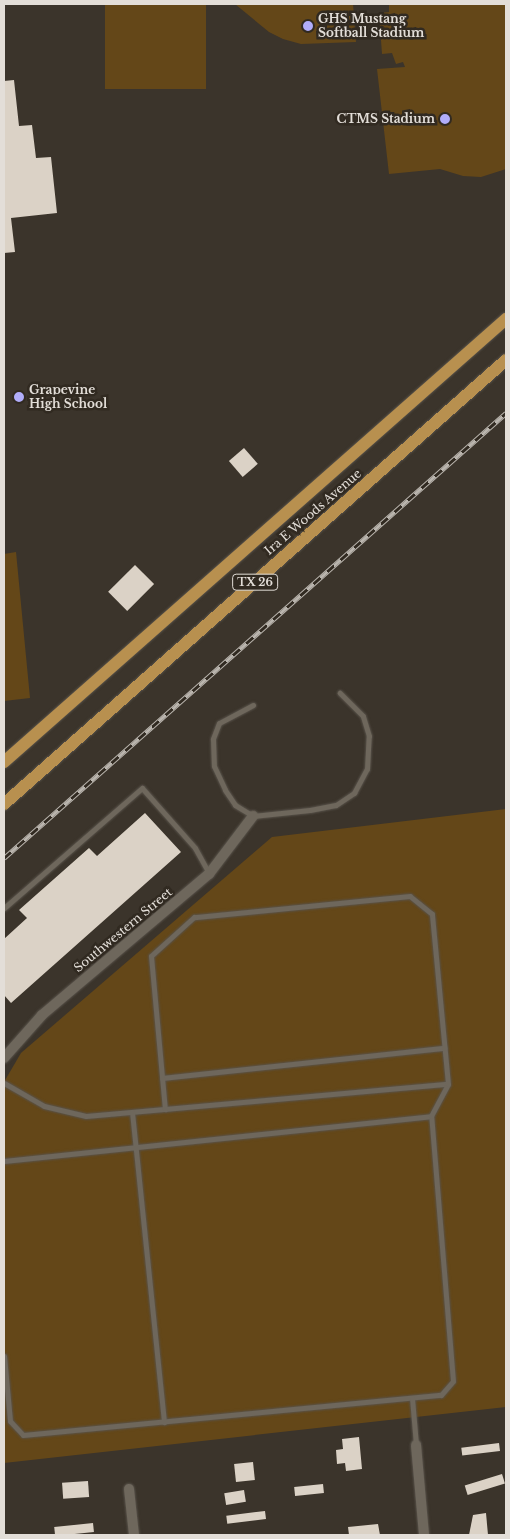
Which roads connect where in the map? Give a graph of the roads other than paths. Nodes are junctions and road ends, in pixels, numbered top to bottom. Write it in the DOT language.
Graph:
graph roads {
  1 [pos="506,318"];
  2 [pos="506,360"];
  3 [pos="340,694"];
  4 [pos="252,705"];
  5 [pos="4,762"];
  6 [pos="4,804"];
  7 [pos="253,816"];
  8 [pos="209,874"];
  9 [pos="4,908"];
  10 [pos="444,1048"];
  11 [pos="4,1058"];
  12 [pos="162,1078"];
  13 [pos="4,1083"];
  14 [pos="448,1084"];
  15 [pos="165,1109"];
  16 [pos="132,1112"];
  17 [pos="431,1116"];
  18 [pos="135,1146"];
  19 [pos="4,1161"];
  20 [pos="4,1356"];
  21 [pos="412,1398"];
  22 [pos="164,1422"];
  23 [pos="416,1445"];
  24 [pos="129,1489"];
  25 [pos="134,1535"];
  26 [pos="424,1535"];
  1 -- 5 [label="main road, Ira E Woods Avenue / TX 26"];
  2 -- 6 [label="main road, Ira E Woods Avenue / TX 26"];
  3 -- 7 [label="lane"];
  4 -- 7 [label="lane"];
  7 -- 8 [label="street, Southwestern Street"];
  8 -- 9 [label="lane"];
  8 -- 11 [label="street, Southwestern Street"];
  10 -- 12 [label="lane"];
  10 -- 12 [label="lane"];
  10 -- 14 [label="lane"];
  12 -- 15 [label="lane"];
  13 -- 16 [label="lane"];
  14 -- 15 [label="lane"];
  14 -- 17 [label="lane"];
  15 -- 16 [label="lane"];
  16 -- 18 [label="lane"];
  17 -- 18 [label="lane"];
  17 -- 21 [label="lane"];
  18 -- 19 [label="lane"];
  18 -- 22 [label="lane"];
  20 -- 22 [label="lane"];
  21 -- 22 [label="lane"];
  21 -- 23 [label="lane"];
  23 -- 26 [label="street"];
  24 -- 25 [label="street"];
}
